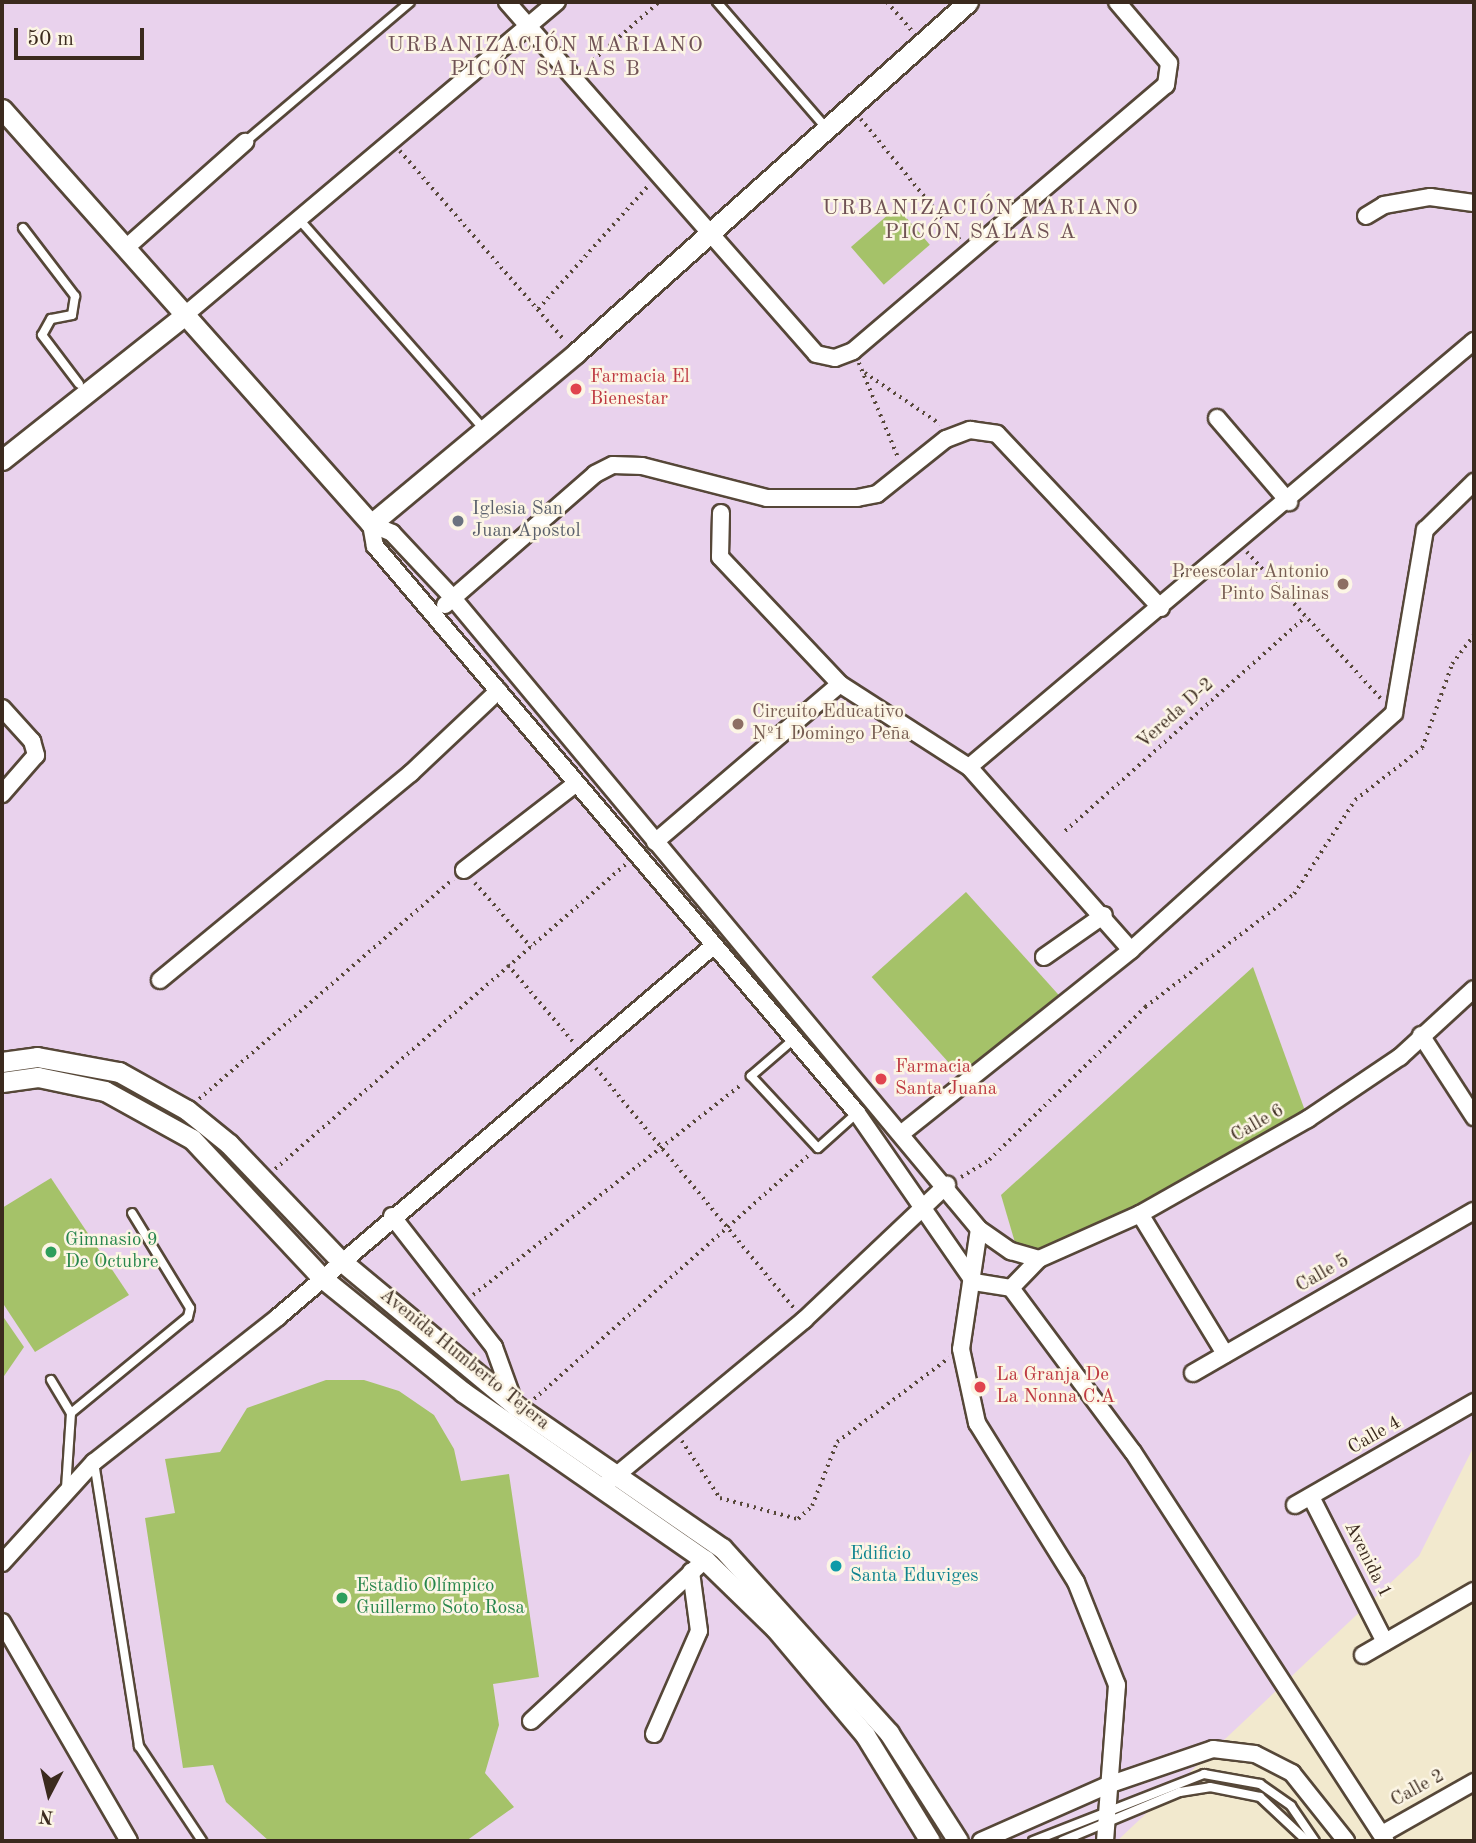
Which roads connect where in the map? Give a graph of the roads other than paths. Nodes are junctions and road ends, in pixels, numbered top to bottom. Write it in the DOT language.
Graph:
graph roads {
  1 [pos="410,2"];
  2 [pos="508,2"];
  3 [pos="557,2"];
  4 [pos="717,2"];
  5 [pos="968,2"];
  6 [pos="1117,2"];
  7 [pos="529,24"];
  8 [pos="2,109"];
  9 [pos="826,128"];
  10 [pos="245,142"];
  11 [pos="1474,203"];
  12 [pos="1366,216"];
  13 [pos="297,217"];
  14 [pos="23,228"];
  15 [pos="709,232"];
  16 [pos="128,246"];
  17 [pos="186,314"];
  18 [pos="1471,352"];
  19 [pos="79,384"];
  20 [pos="1217,418"];
  21 [pos="485,430"];
  22 [pos="2,444"];
  23 [pos="2,460"];
  24 [pos="1474,482"];
  25 [pos="1289,502"];
  26 [pos="720,513"];
  27 [pos="371,524"];
  28 [pos="453,598"];
  29 [pos="1161,608"];
  30 [pos="435,613"];
  31 [pos="840,684"];
  32 [pos="498,691"];
  33 [pos="2,708"];
  34 [pos="969,767"];
  35 [pos="574,785"];
  36 [pos="2,794"];
  37 [pos="655,842"];
  38 [pos="464,870"];
  39 [pos="1104,915"];
  40 [pos="712,947"];
  41 [pos="1131,950"];
  42 [pos="1044,957"];
  43 [pos="160,980"];
  44 [pos="1474,989"];
  45 [pos="1421,1035"];
  46 [pos="794,1039"];
  47 [pos="2,1062"];
  48 [pos="2,1082"];
  49 [pos="858,1114"];
  50 [pos="1474,1118"];
  51 [pos="902,1133"];
  52 [pos="947,1185"];
  53 [pos="926,1206"];
  54 [pos="1474,1211"];
  55 [pos="132,1213"];
  56 [pos="1140,1214"];
  57 [pos="392,1216"];
  58 [pos="979,1229"];
  59 [pos="1039,1259"];
  60 [pos="340,1260"];
  61 [pos="321,1278"];
  62 [pos="974,1282"];
  63 [pos="1011,1288"];
  64 [pos="1225,1354"];
  65 [pos="1193,1373"];
  66 [pos="51,1380"];
  67 [pos="1474,1402"];
  68 [pos="519,1408"];
  69 [pos="71,1413"];
  70 [pos="94,1462"];
  71 [pos="617,1472"];
  72 [pos="602,1487"];
  73 [pos="66,1489"];
  74 [pos="1311,1497"];
  75 [pos="1296,1505"];
  76 [pos="2,1563"];
  77 [pos="698,1566"];
  78 [pos="1474,1591"];
  79 [pos="2,1622"];
  80 [pos="1385,1642"];
  81 [pos="1363,1655"];
  82 [pos="531,1721"];
  83 [pos="654,1734"];
  84 [pos="1474,1782"];
  85 [pos="1108,1785"];
  86 [pos="1107,1816"];
  87 [pos="1384,1838"];
  88 [pos="129,1841"];
  89 [pos="202,1841"];
  90 [pos="930,1841"];
  91 [pos="958,1841"];
  92 [pos="981,1841"];
  93 [pos="1033,1841"];
  94 [pos="1062,1841"];
  95 [pos="1105,1841"];
  96 [pos="1307,1841"];
  97 [pos="1315,1841"];
  98 [pos="1346,1841"];
  1 -- 10 [label="lane"];
  2 -- 7 [label="street"];
  3 -- 7 [label="street"];
  4 -- 9 [label="lane"];
  5 -- 9 [label="street"];
  6 -- 15 [label="street"];
  7 -- 13 [label="street"];
  7 -- 15 [label="street"];
  8 -- 16 [label="street"];
  9 -- 15 [label="street"];
  10 -- 16 [label="street"];
  11 -- 12 [label="street"];
  13 -- 17 [label="street"];
  13 -- 21 [label="lane"];
  14 -- 19 [label="lane"];
  15 -- 21 [label="street"];
  16 -- 17 [label="street"];
  17 -- 19 [label="street"];
  17 -- 23 [label="street"];
  17 -- 27 [label="street"];
  18 -- 25 [label="street"];
  19 -- 22 [label="street"];
  20 -- 25 [label="street"];
  21 -- 27 [label="street"];
  24 -- 41 [label="street"];
  25 -- 29 [label="street"];
  26 -- 31 [label="street"];
  27 -- 28 [label="street"];
  27 -- 30 [label="street"];
  28 -- 29 [label="street"];
  28 -- 30 [label="street"];
  28 -- 37 [label="street"];
  29 -- 34 [label="street"];
  30 -- 32 [label="street"];
  31 -- 34 [label="street"];
  31 -- 37 [label="street"];
  32 -- 35 [label="street"];
  32 -- 43 [label="street"];
  33 -- 36 [label="street"];
  34 -- 39 [label="street"];
  35 -- 38 [label="street"];
  35 -- 40 [label="street"];
  37 -- 51 [label="street"];
  39 -- 41 [label="street"];
  39 -- 42 [label="street"];
  40 -- 46 [label="street"];
  40 -- 57 [label="street"];
  41 -- 51 [label="street"];
  44 -- 45 [label="street, Calle 6"];
  45 -- 50 [label="street"];
  45 -- 56 [label="street, Calle 6"];
  46 -- 49 [label="street"];
  46 -- 49 [label="lane"];
  47 -- 60 [label="street, Avenida Humberto Tejera"];
  48 -- 61 [label="street, Avenida Humberto Tejera"];
  49 -- 53 [label="street"];
  51 -- 52 [label="street"];
  52 -- 53 [label="street"];
  52 -- 58 [label="street"];
  53 -- 62 [label="street"];
  53 -- 71 [label="street"];
  54 -- 64 [label="street, Calle 5"];
  55 -- 69 [label="lane"];
  56 -- 59 [label="street, Calle 6"];
  56 -- 64 [label="street"];
  57 -- 60 [label="street"];
  57 -- 68 [label="street"];
  58 -- 59 [label="street"];
  58 -- 62 [label="street"];
  59 -- 63 [label="street"];
  60 -- 61 [label="street"];
  60 -- 68 [label="street, Avenida Humberto Tejera"];
  61 -- 70 [label="street"];
  61 -- 72 [label="street, Avenida Humberto Tejera"];
  62 -- 63 [label="street"];
  62 -- 85 [label="street"];
  63 -- 87 [label="street"];
  64 -- 65 [label="street, Calle 5"];
  66 -- 69 [label="lane"];
  67 -- 74 [label="street, Calle 4"];
  68 -- 71 [label="street, Avenida Humberto Tejera"];
  69 -- 73 [label="lane"];
  70 -- 73 [label="street"];
  70 -- 89 [label="lane"];
  71 -- 72 [label="street"];
  71 -- 91 [label="street, Avenida Humberto Tejera"];
  72 -- 77 [label="street, Avenida Humberto Tejera"];
  73 -- 76 [label="street"];
  74 -- 75 [label="street, Calle 4"];
  74 -- 80 [label="street, Avenida 1"];
  77 -- 82 [label="street"];
  77 -- 83 [label="street"];
  77 -- 90 [label="street, Avenida Humberto Tejera"];
  78 -- 80 [label="street"];
  79 -- 88 [label="street"];
  80 -- 81 [label="street"];
  84 -- 87 [label="street, Calle 2"];
  85 -- 86 [label="street"];
  85 -- 92 [label="street"];
  85 -- 98 [label="street"];
  86 -- 93 [label="lane"];
  86 -- 94 [label="lane"];
  86 -- 95 [label="street"];
  86 -- 96 [label="lane"];
  86 -- 97 [label="lane"];
}
